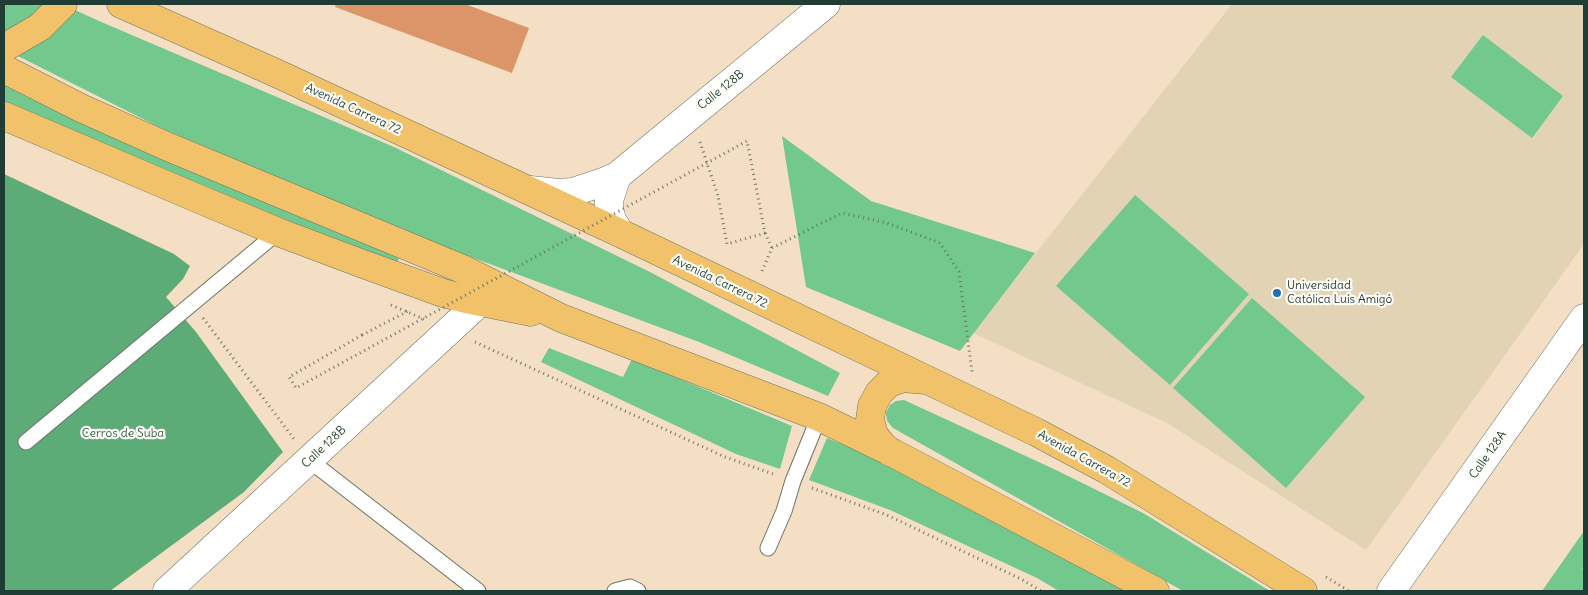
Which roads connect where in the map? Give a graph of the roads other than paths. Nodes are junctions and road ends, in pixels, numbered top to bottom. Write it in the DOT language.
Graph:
graph roads {
  1 [pos="63,4"];
  2 [pos="121,4"];
  3 [pos="826,4"];
  4 [pos="4,48"];
  5 [pos="4,69"];
  6 [pos="4,116"];
  7 [pos="616,176"];
  8 [pos="528,190"];
  9 [pos="278,232"];
  10 [pos="620,233"];
  11 [pos="480,302"];
  12 [pos="561,318"];
  13 [pos="1584,318"];
  14 [pos="929,381"];
  15 [pos="819,417"];
  16 [pos="26,442"];
  17 [pos="892,453"];
  18 [pos="309,460"];
  19 [pos="768,548"];
  20 [pos="167,591"];
  21 [pos="478,591"];
  22 [pos="615,591"];
  23 [pos="638,591"];
  24 [pos="1156,591"];
  25 [pos="1303,591"];
  26 [pos="1391,591"];
  1 -- 4 [label="highway"];
  2 -- 8 [label="highway, Avenida Carrera 72"];
  3 -- 7 [label="street, Calle 128B"];
  5 -- 12 [label="highway"];
  6 -- 9 [label="highway"];
  7 -- 8 [label="street, Calle 128B"];
  7 -- 10 [label="street"];
  8 -- 10 [label="highway, Avenida Carrera 72"];
  9 -- 11 [label="highway"];
  9 -- 16 [label="lane"];
  10 -- 14 [label="highway, Avenida Carrera 72"];
  11 -- 12 [label="highway"];
  11 -- 18 [label="street, Calle 128B"];
  12 -- 15 [label="highway"];
  13 -- 26 [label="street, Calle 128A"];
  14 -- 17 [label="highway"];
  14 -- 25 [label="highway, Avenida Carrera 72"];
  15 -- 17 [label="highway"];
  15 -- 19 [label="lane"];
  17 -- 24 [label="highway"];
  18 -- 20 [label="street, Calle 128B"];
  18 -- 21 [label="lane"];
  22 -- 23 [label="lane"];
}
